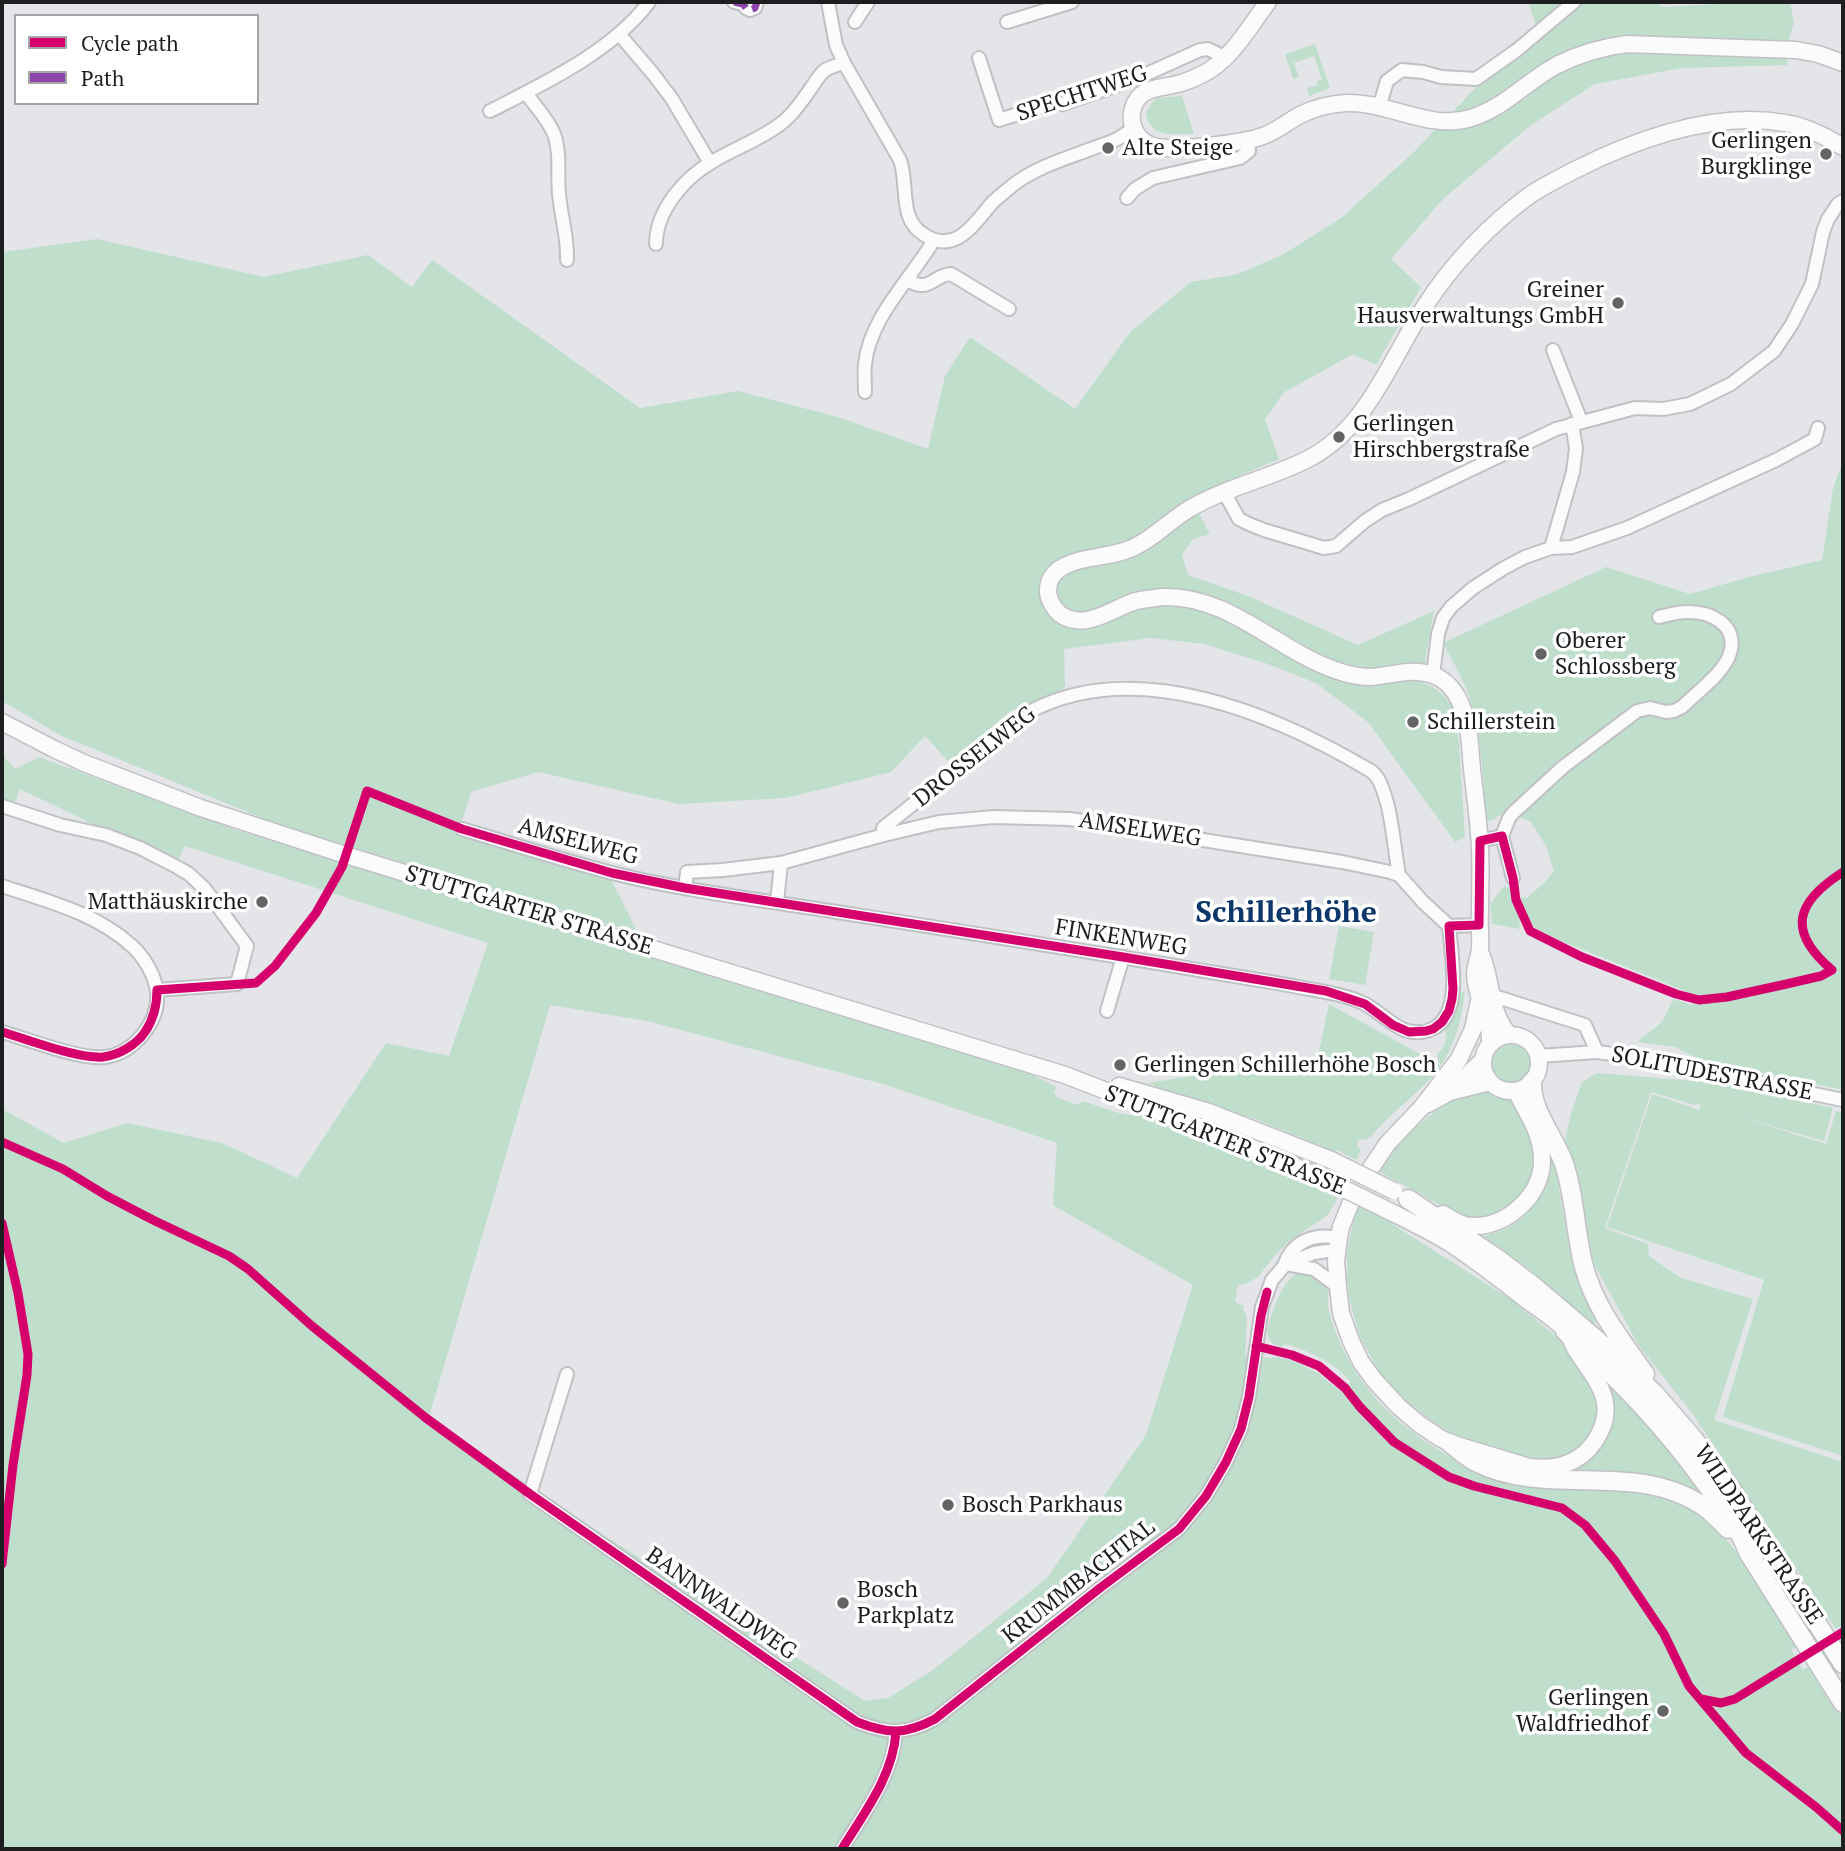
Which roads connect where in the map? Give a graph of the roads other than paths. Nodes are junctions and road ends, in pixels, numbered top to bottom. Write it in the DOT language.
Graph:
graph roads {
  1 [pos="649,2"];
  2 [pos="740,2"];
  3 [pos="757,2"];
  4 [pos="828,2"];
  5 [pos="868,2"];
  6 [pos="1072,2"];
  7 [pos="1268,2"];
  8 [pos="1574,2"];
  9 [pos="855,22"];
  10 [pos="1007,22"];
  11 [pos="619,34"];
  12 [pos="1224,57"];
  13 [pos="979,58"];
  14 [pos="844,63"];
  15 [pos="1843,63"];
  16 [pos="526,93"];
  17 [pos="1379,108"];
  18 [pos="489,111"];
  19 [pos="1133,128"];
  20 [pos="1248,140"];
  21 [pos="1843,146"];
  22 [pos="710,163"];
  23 [pos="1127,198"];
  24 [pos="1843,201"];
  25 [pos="934,240"];
  26 [pos="656,244"];
  27 [pos="567,260"];
  28 [pos="908,280"];
  29 [pos="1009,309"];
  30 [pos="1553,351"];
  31 [pos="865,392"];
  32 [pos="1577,423"];
  33 [pos="1818,428"];
  34 [pos="1219,494"];
  35 [pos="1551,548"];
  36 [pos="1659,617"];
  37 [pos="1433,675"];
  38 [pos="2,722"];
  39 [pos="2,806"];
  40 [pos="462,829"];
  41 [pos="884,835"];
  42 [pos="1502,836"];
  43 [pos="1480,841"];
  44 [pos="781,863"];
  45 [pos="1399,875"];
  46 [pos="1513,878"];
  47 [pos="2,886"];
  48 [pos="685,888"];
  49 [pos="777,902"];
  50 [pos="1479,925"];
  51 [pos="1449,926"];
  52 [pos="1124,957"];
  53 [pos="157,990"];
  54 [pos="1485,997"];
  55 [pos="1107,1011"];
  56 [pos="2,1032"];
  57 [pos="1509,1035"];
  58 [pos="1486,1052"];
  59 [pos="1597,1052"];
  60 [pos="1538,1056"];
  61 [pos="1490,1082"];
  62 [pos="1532,1082"];
  63 [pos="1516,1091"];
  64 [pos="1448,1093"];
  65 [pos="1843,1100"];
  66 [pos="1422,1107"];
  67 [pos="1199,1118"];
  68 [pos="1371,1168"];
  69 [pos="1401,1195"];
  70 [pos="1351,1202"];
  71 [pos="1385,1209"];
  72 [pos="1338,1245"];
  73 [pos="1284,1266"];
  74 [pos="1338,1287"];
  75 [pos="1566,1331"];
  76 [pos="567,1374"];
  77 [pos="1654,1393"];
  78 [pos="1450,1443"];
  79 [pos="1748,1552"];
  80 [pos="1839,1657"];
  81 [pos="1843,1703"];
  82 [pos="896,1732"];
  83 [pos="842,1849"];
  1 -- 11 [label="street"];
  2 -- 3 [label="street"];
  4 -- 14 [label="street"];
  5 -- 9 [label="street"];
  6 -- 10 [label="street"];
  7 -- 12 [label="main road"];
  8 -- 17 [label="street"];
  11 -- 16 [label="street"];
  11 -- 22 [label="street"];
  12 -- 13 [label="street, SPECHTWEG"];
  12 -- 19 [label="main road"];
  14 -- 22 [label="street"];
  14 -- 25 [label="street"];
  15 -- 17 [label="main road"];
  16 -- 18 [label="street"];
  16 -- 27 [label="street"];
  17 -- 20 [label="main road"];
  19 -- 20 [label="main road"];
  19 -- 25 [label="street"];
  20 -- 23 [label="street"];
  21 -- 34 [label="main road"];
  22 -- 26 [label="street"];
  24 -- 32 [label="street"];
  25 -- 28 [label="street"];
  28 -- 29 [label="street"];
  28 -- 31 [label="street"];
  30 -- 32 [label="street"];
  32 -- 34 [label="street"];
  32 -- 35 [label="street"];
  33 -- 35 [label="street"];
  34 -- 37 [label="main road"];
  35 -- 37 [label="street"];
  36 -- 42 [label="street"];
  37 -- 43 [label="main road"];
  38 -- 67 [label="main road, STUTTGARTER STRASSE"];
  39 -- 53 [label="street"];
  40 -- 48 [label="street, AMSELWEG"];
  41 -- 44 [label="street, AMSELWEG"];
  41 -- 45 [label="street, AMSELWEG"];
  41 -- 45 [label="street, DROSSELWEG"];
  42 -- 43 [label="street"];
  42 -- 46 [label="street"];
  43 -- 50 [label="main road"];
  44 -- 48 [label="street, AMSELWEG"];
  44 -- 49 [label="street"];
  45 -- 51 [label="street"];
  47 -- 53 [label="street"];
  48 -- 49 [label="street, FINKENWEG"];
  49 -- 52 [label="street, FINKENWEG"];
  50 -- 51 [label="street"];
  50 -- 54 [label="main road"];
  51 -- 52 [label="street, FINKENWEG"];
  52 -- 55 [label="street"];
  53 -- 56 [label="street"];
  54 -- 57 [label="main road"];
  54 -- 58 [label="main road"];
  54 -- 59 [label="street"];
  54 -- 66 [label="main road"];
  57 -- 58 [label="main road"];
  57 -- 60 [label="main road"];
  58 -- 61 [label="main road"];
  58 -- 64 [label="main road"];
  59 -- 60 [label="street, SOLITUDESTRASSE"];
  59 -- 65 [label="street, SOLITUDESTRASSE"];
  60 -- 62 [label="main road"];
  61 -- 63 [label="main road"];
  61 -- 64 [label="main road"];
  62 -- 63 [label="main road"];
  62 -- 77 [label="highway"];
  63 -- 69 [label="main road, STUTTGARTER STRASSE"];
  64 -- 66 [label="main road"];
  66 -- 68 [label="main road"];
  67 -- 69 [label="main road, STUTTGARTER STRASSE, bridge"];
  67 -- 71 [label="main road, STUTTGARTER STRASSE, bridge"];
  69 -- 77 [label="highway, WILDPARKSTRASSE"];
  70 -- 72 [label="main road"];
  71 -- 75 [label="main road, WILDPARKSTRASSE"];
  72 -- 73 [label="street"];
  72 -- 74 [label="main road"];
  73 -- 74 [label="street"];
  73 -- 82 [label="street, KRUMMBACHTAL"];
  74 -- 78 [label="main road"];
  75 -- 78 [label="main road"];
  75 -- 79 [label="highway, WILDPARKSTRASSE"];
  76 -- 82 [label="street, BANNWALDWEG"];
  77 -- 80 [label="highway, WILDPARKSTRASSE"];
  78 -- 79 [label="highway"];
  79 -- 81 [label="highway, WILDPARKSTRASSE"];
  82 -- 83 [label="street"];
}
